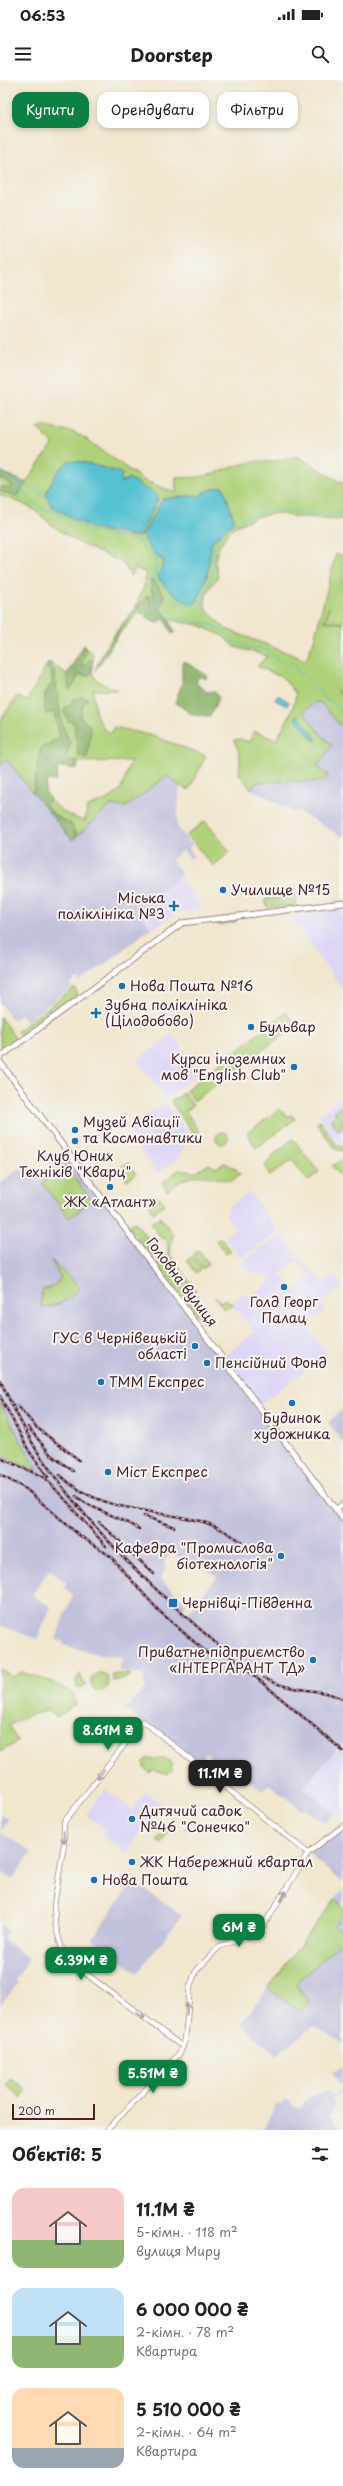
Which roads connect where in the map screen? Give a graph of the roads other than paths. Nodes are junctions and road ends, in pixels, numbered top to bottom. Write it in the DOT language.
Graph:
graph roads {
  1 [pos="343,903"];
  2 [pos="0,1056"];
  3 [pos="0,1062"];
  4 [pos="343,1504"];
  5 [pos="336,1509"];
  6 [pos="343,1519"];
  7 [pos="343,1826"];
  8 [pos="308,1853"];
  9 [pos="183,2047"];
  10 [pos="107,2130"];
  1 -- 2 [label="main road"];
  3 -- 5 [label="main road, Головна вулиця"];
  4 -- 5 [label="main road"];
  5 -- 6 [label="main road, Головна вулиця"];
  7 -- 8 [label="main road"];
  9 -- 8 [label="main road, one-way"];
  8 -- 9 [label="main road, one-way"];
  9 -- 10 [label="main road"];
}
